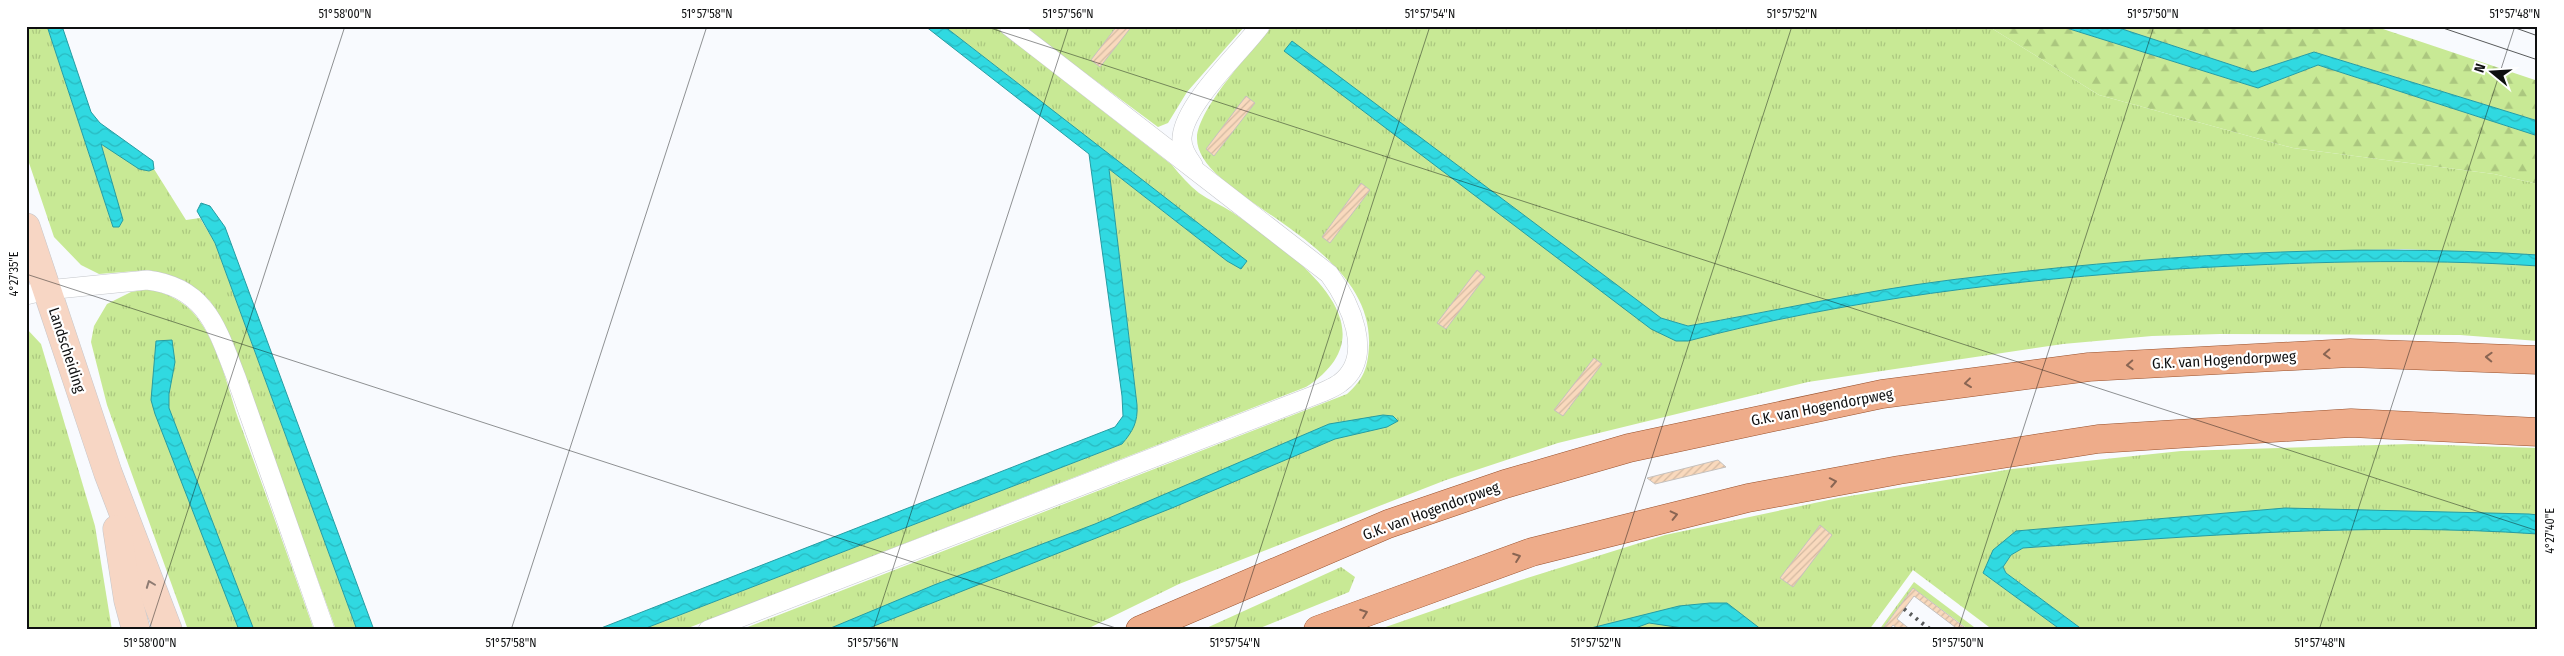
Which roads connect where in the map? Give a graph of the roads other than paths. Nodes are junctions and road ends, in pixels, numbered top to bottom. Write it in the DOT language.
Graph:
graph roads {
  1 [pos="1009,26"];
  2 [pos="1260,26"];
  3 [pos="1202,176"];
  4 [pos="26,227"];
  5 [pos="36,292"];
  6 [pos="2538,360"];
  7 [pos="2538,432"];
  8 [pos="108,473"];
  9 [pos="136,630"];
  10 [pos="168,630"];
  11 [pos="325,630"];
  12 [pos="708,630"];
  13 [pos="1140,630"];
  14 [pos="1318,630"];
  1 -- 3 [label="lane"];
  2 -- 3 [label="lane"];
  3 -- 12 [label="lane"];
  4 -- 5 [label="street, Landscheiding"];
  5 -- 8 [label="street, Landscheiding"];
  5 -- 11 [label="lane"];
  6 -- 13 [label="main road, G.K. van Hogendorpweg, one-way"];
  14 -- 7 [label="main road, one-way"];
  8 -- 9 [label="street, Landscheiding"];
  10 -- 8 [label="street, Landscheiding, one-way"];
}
